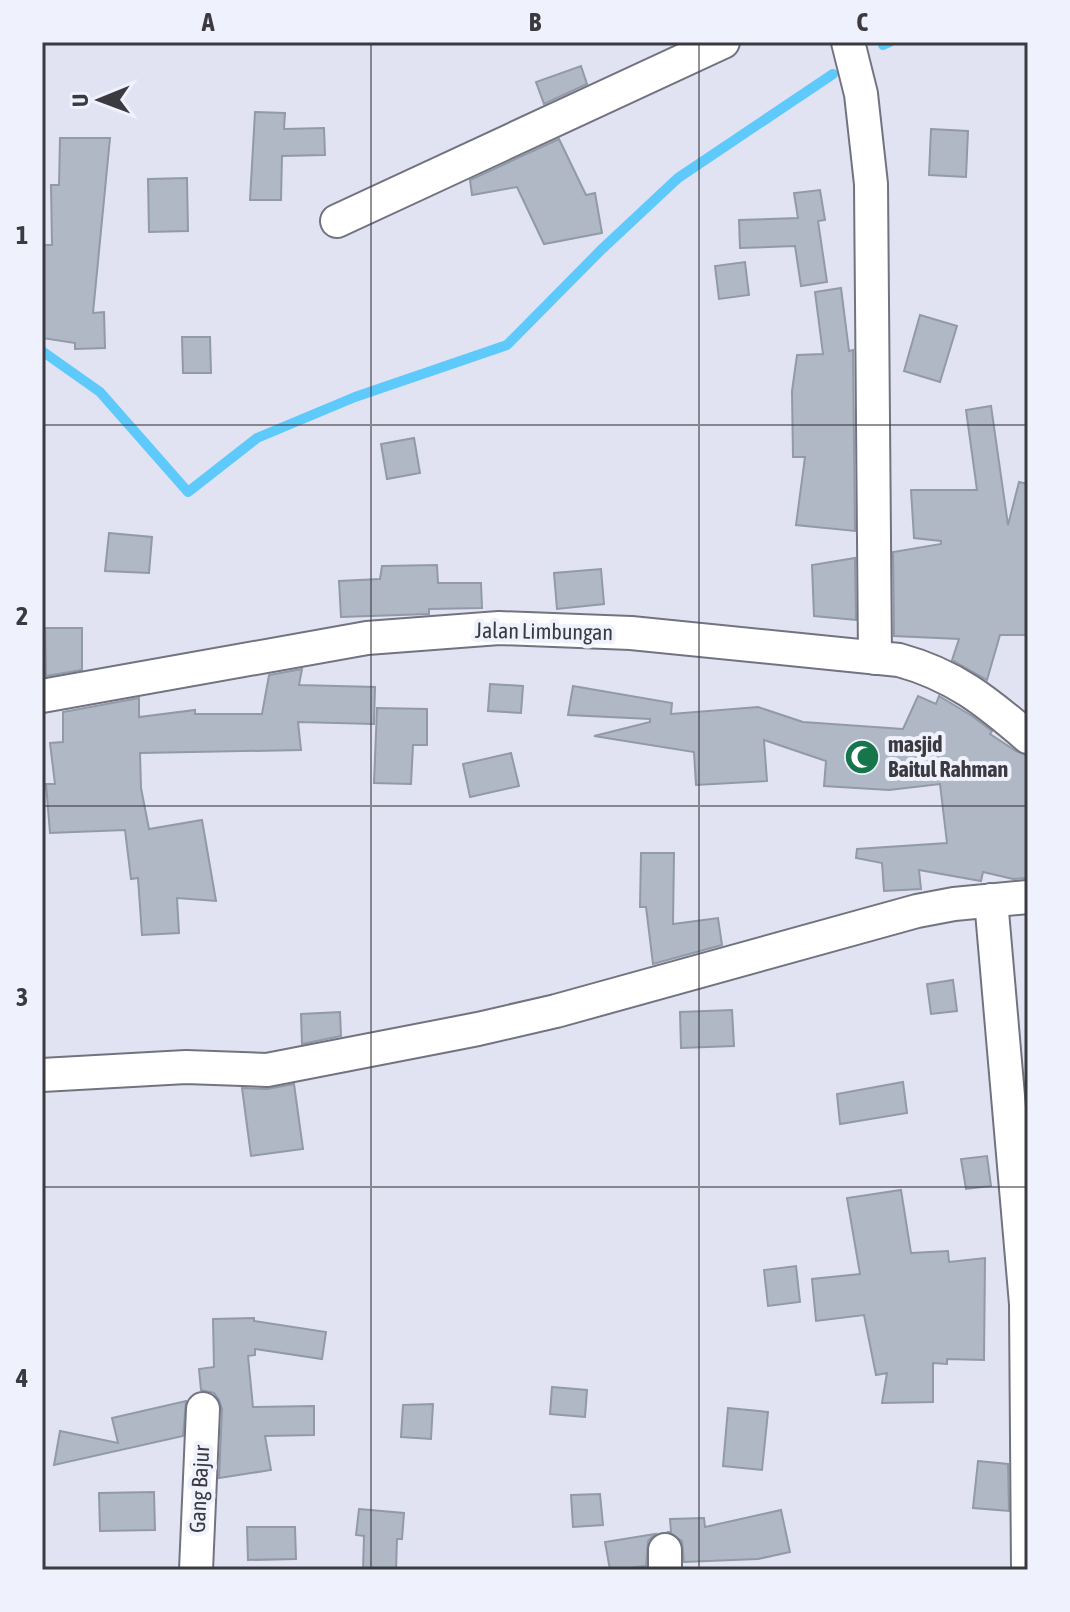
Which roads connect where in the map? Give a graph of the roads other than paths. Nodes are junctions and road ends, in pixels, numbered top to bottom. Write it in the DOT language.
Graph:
graph roads {
  1 [pos="723,42"];
  2 [pos="848,42"];
  3 [pos="337,221"];
  4 [pos="875,658"];
  5 [pos="42,696"];
  6 [pos="1028,737"];
  7 [pos="1028,897"];
  8 [pos="991,900"];
  9 [pos="42,1075"];
  10 [pos="203,1409"];
  11 [pos="196,1570"];
  12 [pos="1028,1570"];
  1 -- 3 [label="street"];
  2 -- 4 [label="street"];
  4 -- 5 [label="street, Jalan Limbungan"];
  4 -- 6 [label="street, Jalan Limbungan"];
  7 -- 8 [label="street"];
  8 -- 9 [label="street"];
  8 -- 12 [label="street"];
  10 -- 11 [label="street, Gang Bajur"];
}
